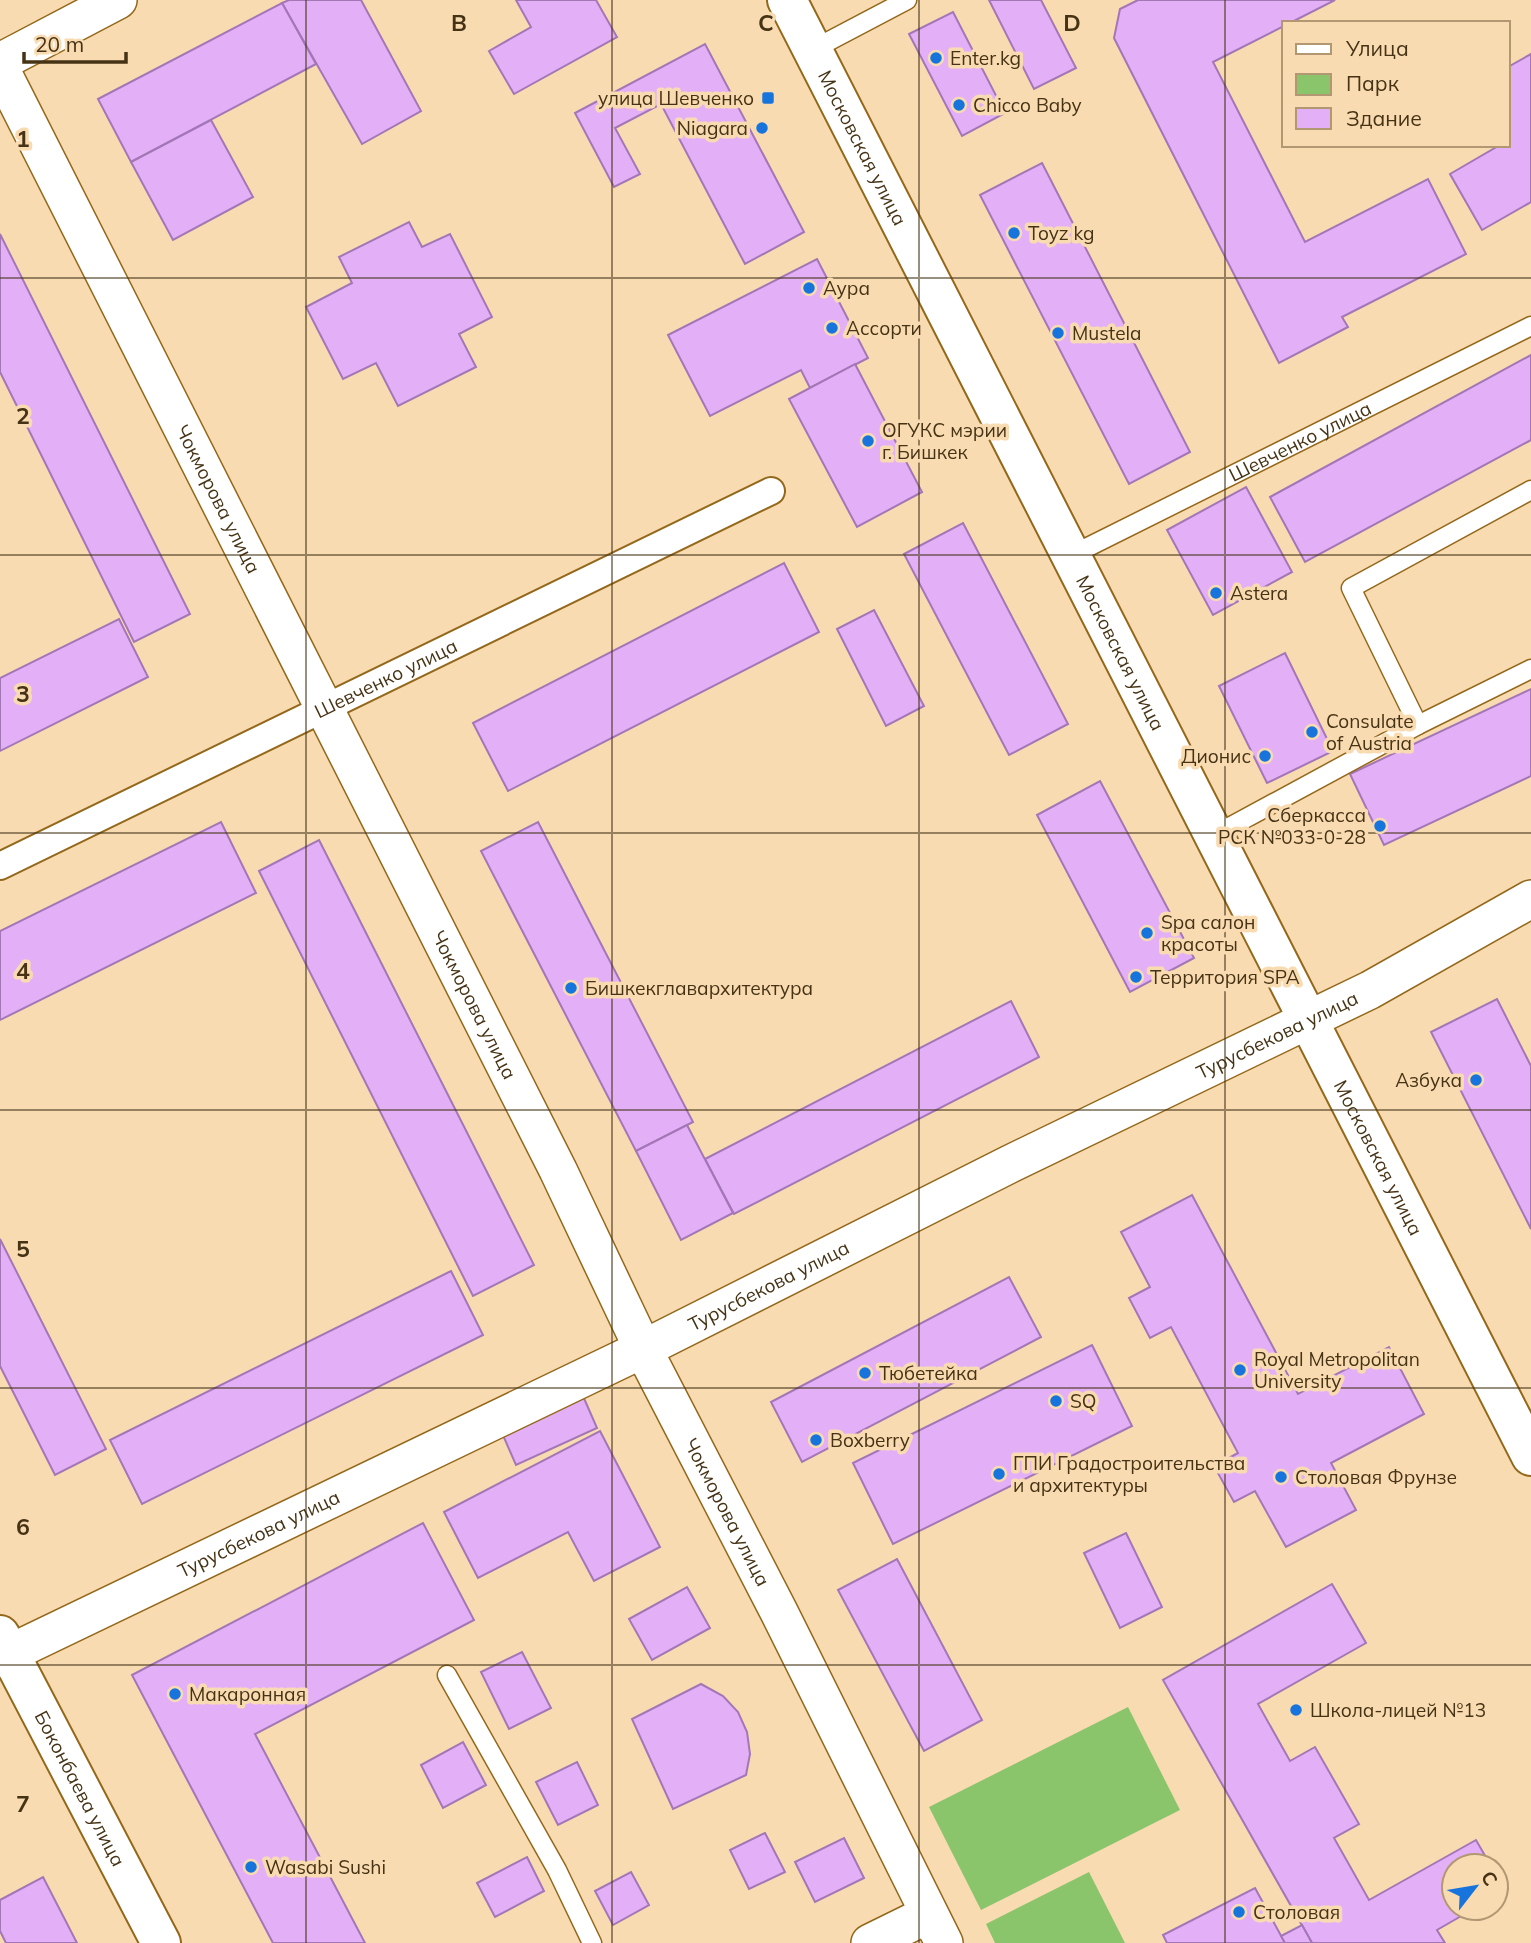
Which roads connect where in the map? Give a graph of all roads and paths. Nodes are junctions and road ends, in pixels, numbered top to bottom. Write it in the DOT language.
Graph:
graph roads {
  1 [pos="118,0"];
  2 [pos="787,0"];
  3 [pos="907,0"];
  4 [pos="813,50"];
  5 [pos="0,62"];
  6 [pos="0,68"];
  7 [pos="1531,326"];
  8 [pos="1531,490"];
  9 [pos="771,492"];
  10 [pos="1070,556"];
  11 [pos="1531,669"];
  12 [pos="326,709"];
  13 [pos="1418,725"];
  14 [pos="1213,836"];
  15 [pos="0,866"];
  16 [pos="1531,899"];
  17 [pos="1307,1021"];
  18 [pos="642,1349"];
  19 [pos="1531,1456"];
  20 [pos="3,1649"];
  21 [pos="447,1675"];
  22 [pos="936,1928"];
  23 [pos="161,1943"];
  24 [pos="592,1943"];
  25 [pos="870,1943"];
  1 -- 5 [label="street"];
  2 -- 4 [label="main road, Московская улица"];
  3 -- 4 [label="lane"];
  4 -- 10 [label="main road, Московская улица"];
  6 -- 12 [label="street, Чокморова улица"];
  7 -- 10 [label="lane, Шевченко улица"];
  8 -- 13 [label="lane"];
  9 -- 12 [label="street, Шевченко улица"];
  10 -- 14 [label="main road, Московская улица"];
  11 -- 13 [label="lane"];
  12 -- 15 [label="street, Шевченко улица"];
  12 -- 18 [label="street, Чокморова улица"];
  13 -- 14 [label="lane"];
  14 -- 17 [label="main road, Московская улица"];
  16 -- 17 [label="street, Турусбекова улица"];
  17 -- 18 [label="street, Турусбекова улица"];
  17 -- 19 [label="main road, Московская улица"];
  18 -- 20 [label="street, Турусбекова улица"];
  18 -- 22 [label="street, Чокморова улица"];
  20 -- 23 [label="main road, Боконбаева улица"];
  21 -- 24 [label="lane"];
  22 -- 25 [label="street"];
}
